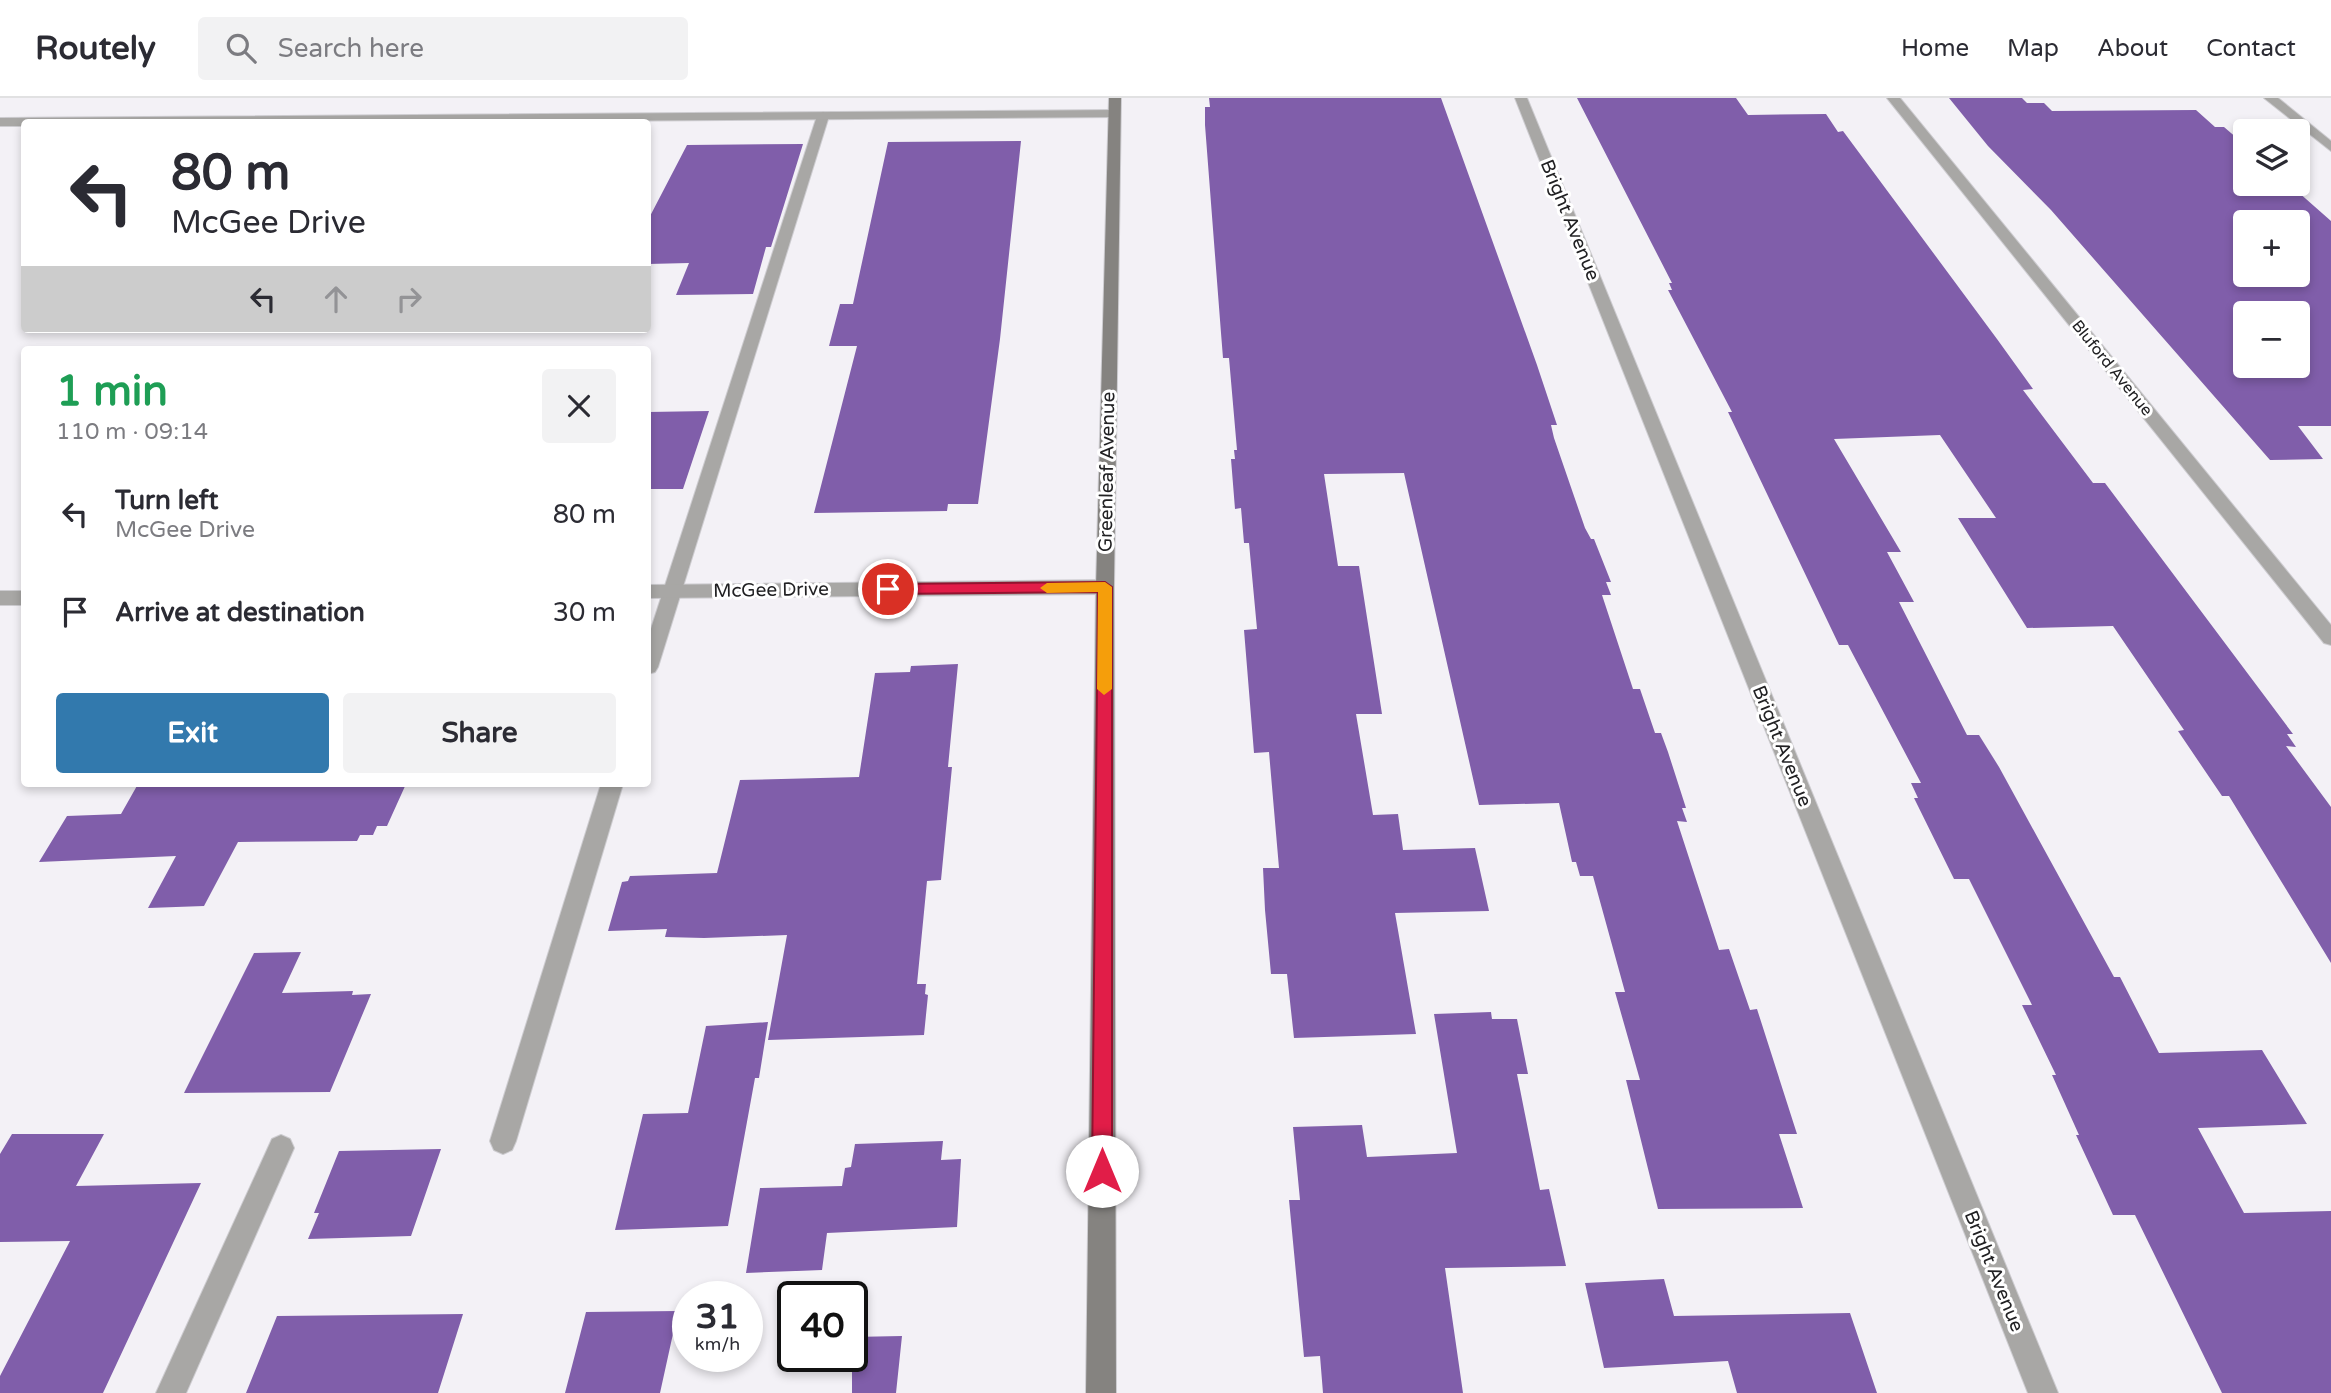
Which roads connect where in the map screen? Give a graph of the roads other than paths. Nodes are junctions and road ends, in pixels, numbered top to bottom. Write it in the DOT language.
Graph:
graph roads {
  1 [pos="1521,98"];
  2 [pos="1893,98"];
  3 [pos="2270,98"];
  4 [pos="1115,106"];
  5 [pos="823,116"];
  6 [pos="512,119"];
  7 [pos="0,122"];
  8 [pos="21,122"];
  9 [pos="2331,147"];
  10 [pos="1105,587"];
  11 [pos="670,591"];
  12 [pos="651,592"];
  13 [pos="0,598"];
  14 [pos="21,598"];
  15 [pos="2331,638"];
  16 [pos="651,657"];
  17 [pos="611,787"];
  18 [pos="503,1141"];
  19 [pos="281,1148"];
  20 [pos="172,1393"];
  21 [pos="1101,1393"];
  22 [pos="2043,1393"];
  1 -- 22 [label="street, Bright Avenue"];
  2 -- 15 [label="street, Bluford Avenue"];
  3 -- 9 [label="street"];
  4 -- 5 [label="street"];
  4 -- 10 [label="street, Greenleaf Avenue"];
  5 -- 6 [label="street"];
  5 -- 11 [label="street"];
  7 -- 8 [label="street"];
  10 -- 11 [label="street, McGee Drive"];
  10 -- 21 [label="street, Greenleaf Avenue"];
  11 -- 12 [label="street, McGee Drive"];
  11 -- 16 [label="street"];
  13 -- 14 [label="street"];
  17 -- 18 [label="street"];
  19 -- 20 [label="street"];
}
